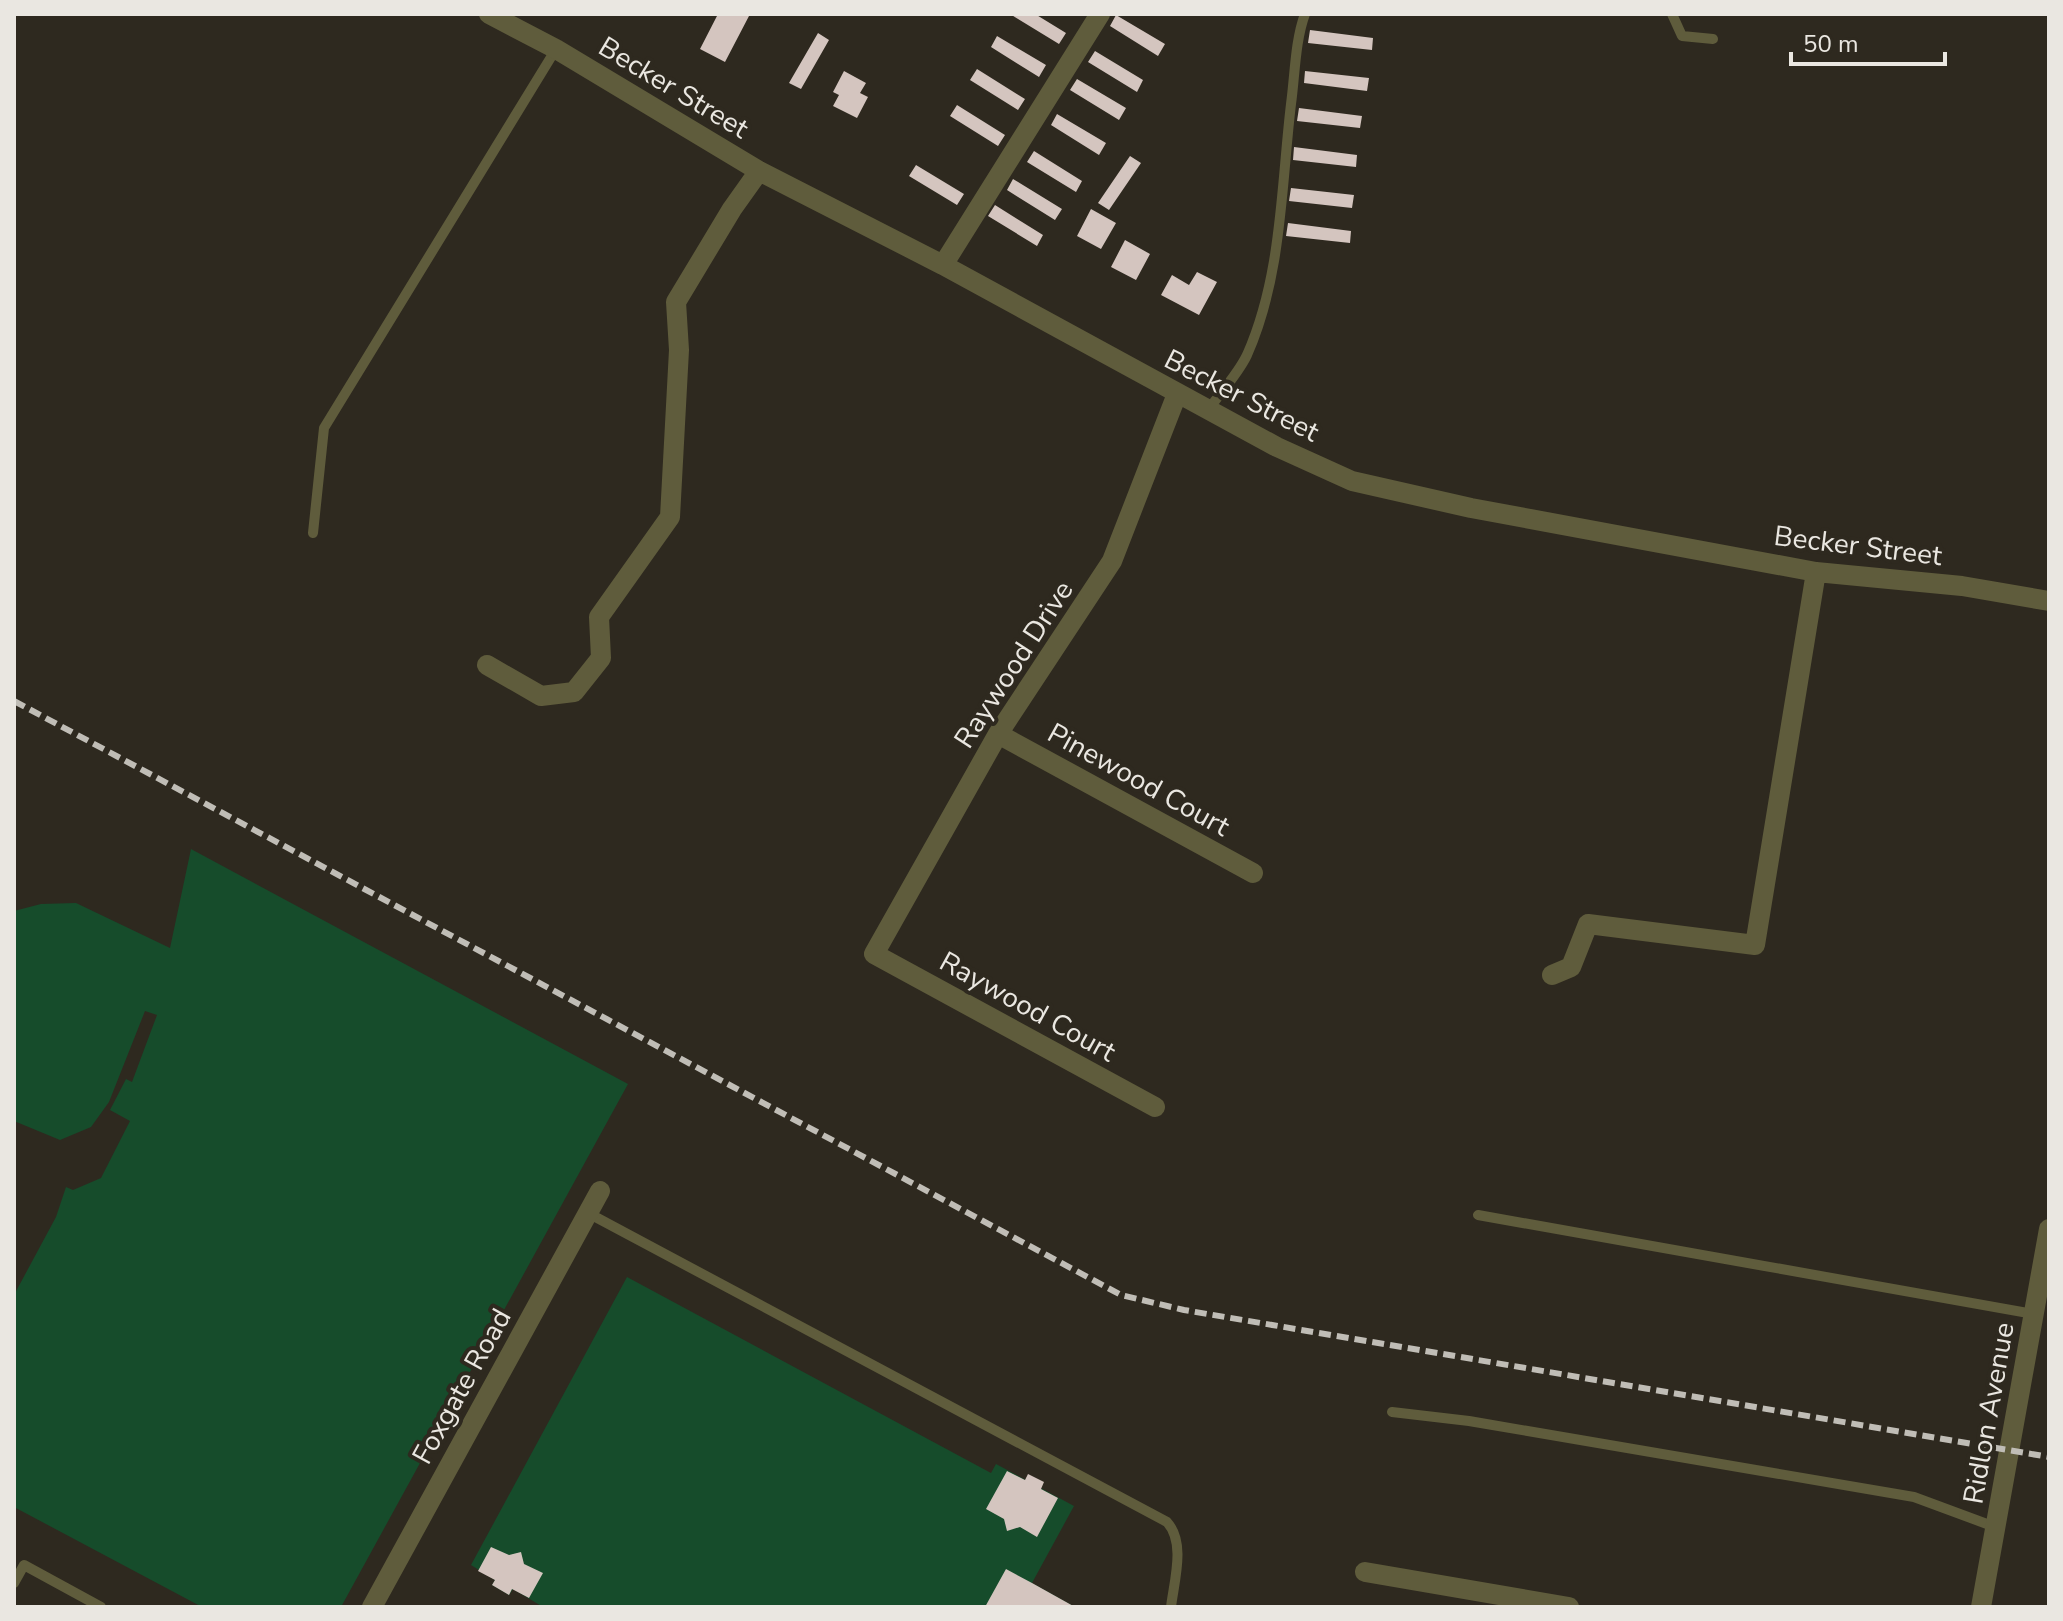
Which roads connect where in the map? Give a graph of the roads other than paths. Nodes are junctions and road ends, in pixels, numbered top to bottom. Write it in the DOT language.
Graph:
graph roads {
  1 [pos="489,14"];
  2 [pos="1100,14"];
  3 [pos="1305,14"];
  4 [pos="1672,14"];
  5 [pos="1713,39"];
  6 [pos="556,49"];
  7 [pos="759,171"];
  8 [pos="943,265"];
  9 [pos="1177,394"];
  10 [pos="1208,410"];
  11 [pos="313,533"];
  12 [pos="1816,572"];
  13 [pos="2049,601"];
  14 [pos="487,665"];
  15 [pos="998,734"];
  16 [pos="1253,873"];
  17 [pos="874,954"];
  18 [pos="1552,975"];
  19 [pos="1155,1107"];
  20 [pos="600,1191"];
  21 [pos="588,1213"];
  22 [pos="1478,1215"];
  23 [pos="2049,1229"];
  24 [pos="2042,1315"];
  25 [pos="1392,1412"];
  26 [pos="1995,1527"];
  27 [pos="19,1562"];
  28 [pos="1365,1572"];
  29 [pos="14,1583"];
  30 [pos="101,1607"];
  31 [pos="372,1607"];
  32 [pos="1171,1607"];
  33 [pos="1569,1607"];
  34 [pos="1981,1607"];
  1 -- 6 [label="street, Becker Street"];
  2 -- 8 [label="street"];
  3 -- 10 [label="lane"];
  4 -- 5 [label="lane"];
  6 -- 7 [label="street, Becker Street"];
  6 -- 11 [label="lane"];
  7 -- 8 [label="street, Becker Street"];
  7 -- 14 [label="street"];
  8 -- 9 [label="street, Becker Street"];
  9 -- 10 [label="street, Becker Street"];
  9 -- 15 [label="street, Raywood Drive"];
  10 -- 12 [label="street, Becker Street"];
  12 -- 13 [label="street, Becker Street"];
  12 -- 18 [label="street"];
  15 -- 16 [label="street, Pinewood Court"];
  15 -- 17 [label="street, Raywood Drive"];
  17 -- 19 [label="street, Raywood Court"];
  20 -- 21 [label="street, Foxgate Road"];
  21 -- 31 [label="street, Foxgate Road"];
  21 -- 32 [label="lane"];
  22 -- 24 [label="lane"];
  23 -- 24 [label="street, Ridlon Avenue"];
  24 -- 26 [label="street, Ridlon Avenue"];
  25 -- 26 [label="lane"];
  26 -- 34 [label="street, Ridlon Avenue"];
  27 -- 29 [label="lane"];
  27 -- 30 [label="lane"];
  28 -- 33 [label="street"];
}
